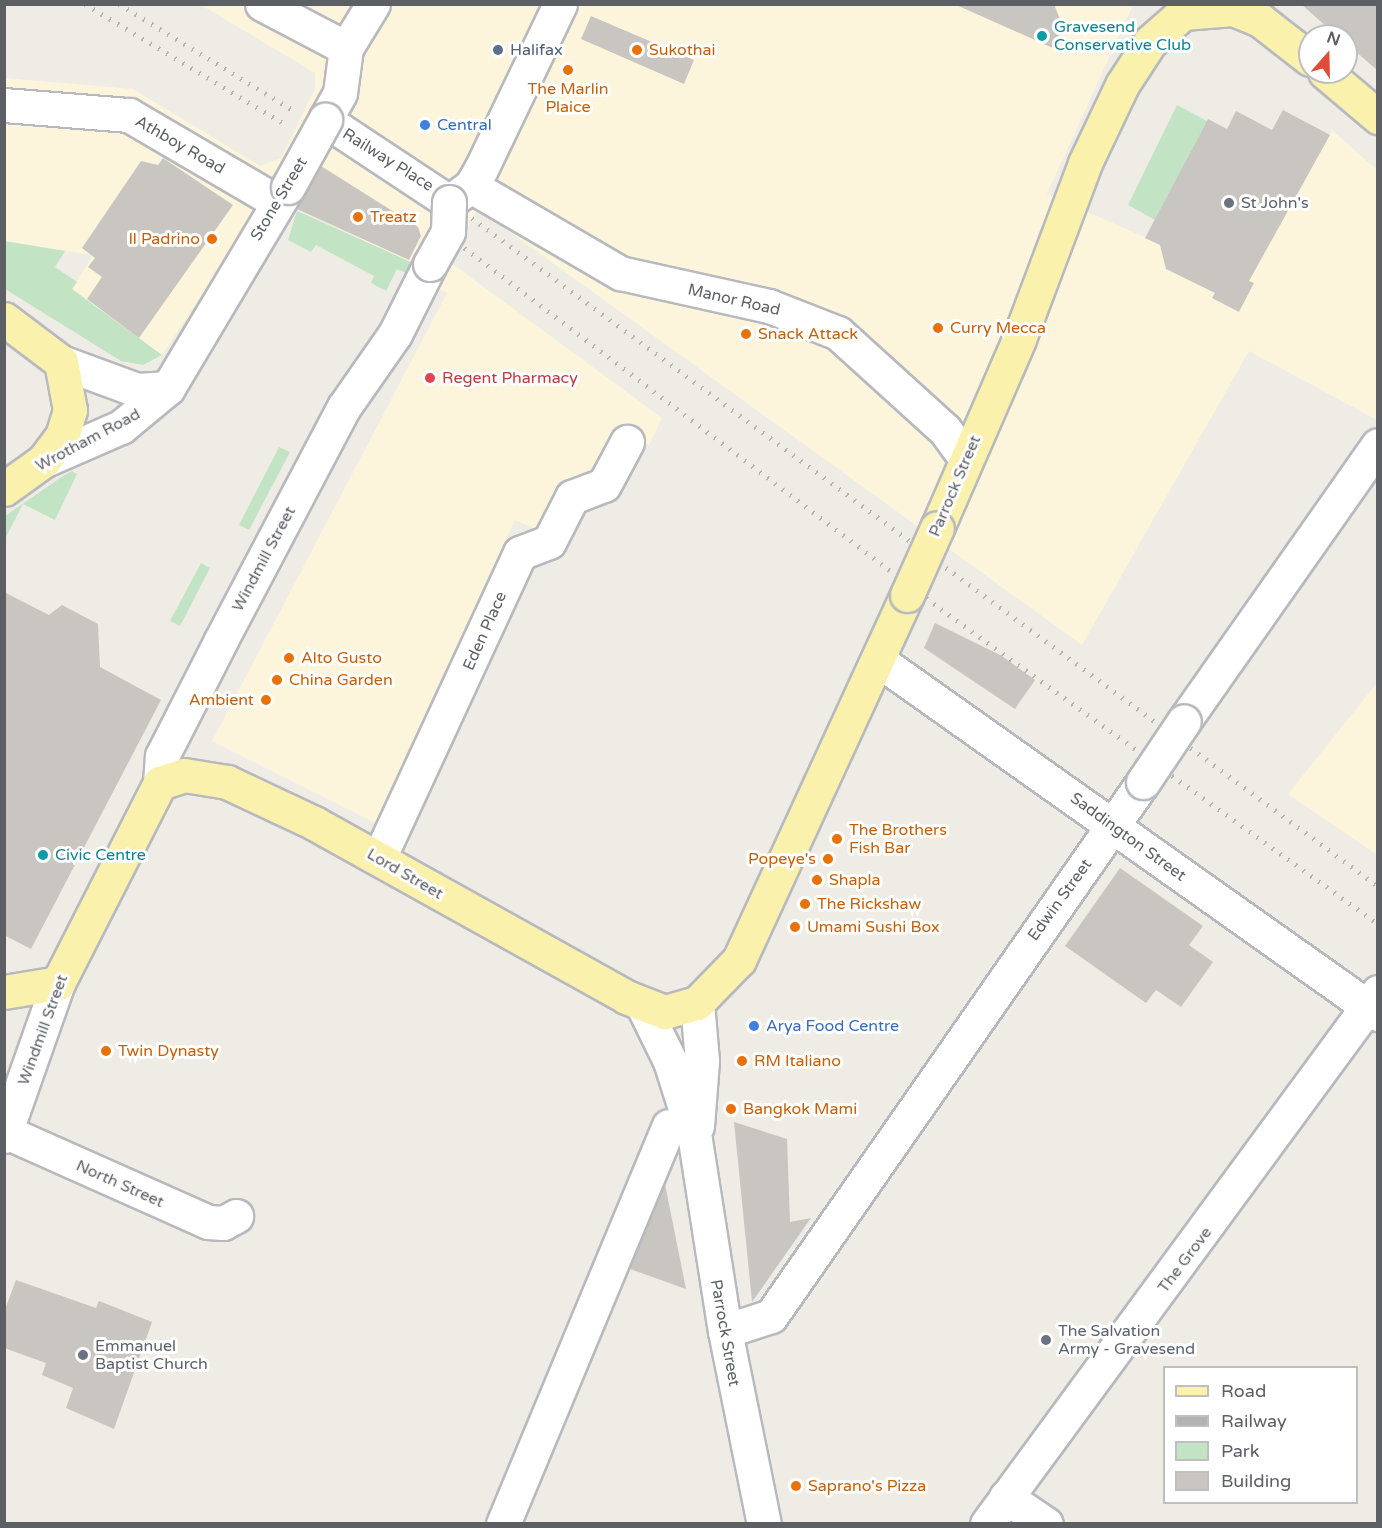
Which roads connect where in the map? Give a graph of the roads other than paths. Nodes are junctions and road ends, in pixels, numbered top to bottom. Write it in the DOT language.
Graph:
graph roads {
  1 [pos="262,4"];
  2 [pos="373,4"];
  3 [pos="560,4"];
  4 [pos="1231,7"];
  5 [pos="346,48"];
  6 [pos="1298,50"];
  7 [pos="1339,84"];
  8 [pos="4,105"];
  9 [pos="1377,116"];
  10 [pos="325,120"];
  11 [pos="468,183"];
  12 [pos="283,195"];
  13 [pos="4,320"];
  14 [pos="61,362"];
  15 [pos="168,388"];
  16 [pos="627,442"];
  17 [pos="1377,445"];
  18 [pos="966,459"];
  19 [pos="44,461"];
  20 [pos="4,489"];
  21 [pos="878,660"];
  22 [pos="160,783"];
  23 [pos="1114,826"];
  24 [pos="379,858"];
  25 [pos="58,983"];
  26 [pos="4,992"];
  27 [pos="697,1003"];
  28 [pos="642,1004"];
  29 [pos="1374,1004"];
  30 [pos="682,1133"];
  31 [pos="5,1135"];
  32 [pos="236,1216"];
  33 [pos="725,1331"];
  34 [pos="1006,1497"];
  35 [pos="503,1524"];
  36 [pos="764,1524"];
  37 [pos="987,1524"];
  38 [pos="1047,1524"];
  1 -- 5 [label="street"];
  2 -- 5 [label="street, Stone Street"];
  3 -- 11 [label="street, Windmill Street"];
  4 -- 6 [label="main road"];
  4 -- 18 [label="main road, Parrock Street"];
  5 -- 10 [label="street, Stone Street"];
  7 -- 9 [label="main road"];
  8 -- 12 [label="street, Athboy Road"];
  10 -- 11 [label="street, Railway Place"];
  10 -- 12 [label="street, Stone Street, bridge"];
  11 -- 18 [label="street, Manor Road"];
  11 -- 22 [label="street, Windmill Street, bridge"];
  12 -- 15 [label="street, Stone Street"];
  13 -- 14 [label="main road"];
  14 -- 15 [label="street"];
  14 -- 19 [label="main road"];
  15 -- 19 [label="street, Wrotham Road"];
  16 -- 24 [label="street, Eden Place"];
  17 -- 23 [label="street, Edwin Street, bridge"];
  18 -- 21 [label="main road, Parrock Street, bridge"];
  19 -- 20 [label="main road, Wrotham Road"];
  21 -- 23 [label="street, Saddington Street"];
  21 -- 27 [label="main road, Parrock Street"];
  22 -- 24 [label="main road, Lord Street"];
  22 -- 25 [label="main road, Windmill Street"];
  23 -- 29 [label="street, Saddington Street"];
  23 -- 33 [label="street, Edwin Street"];
  24 -- 28 [label="main road, Lord Street"];
  25 -- 26 [label="main road"];
  25 -- 31 [label="street, Windmill Street"];
  27 -- 28 [label="main road"];
  27 -- 30 [label="street, Parrock Street"];
  28 -- 30 [label="street, Parrock Street"];
  29 -- 34 [label="street, The Grove"];
  30 -- 33 [label="street, Parrock Street"];
  30 -- 35 [label="street"];
  31 -- 32 [label="street, North Street"];
  33 -- 36 [label="street, Parrock Street"];
  34 -- 37 [label="street, The Grove"];
  34 -- 38 [label="street"];
}
